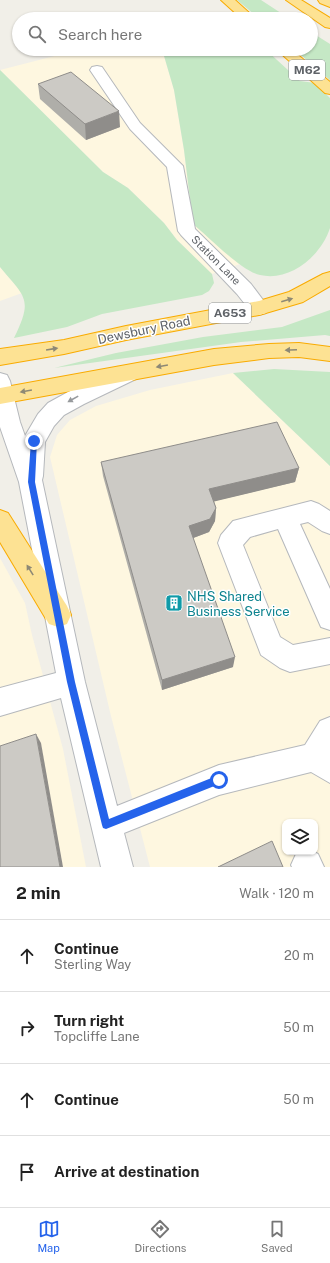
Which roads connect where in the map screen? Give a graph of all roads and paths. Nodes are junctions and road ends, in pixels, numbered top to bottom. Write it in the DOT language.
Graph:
graph roads {
  1 [pos="227,0"];
  2 [pos="292,0"];
  3 [pos="324,0"];
  4 [pos="330,3"];
  5 [pos="242,12"];
  6 [pos="311,12"];
  7 [pos="318,16"];
  8 [pos="330,24"];
  9 [pos="291,56"];
  10 [pos="97,70"];
  11 [pos="330,90"];
  12 [pos="330,278"];
  13 [pos="259,308"];
  14 [pos="330,354"];
  15 [pos="0,357"];
  16 [pos="134,371"];
  17 [pos="1,391"];
  18 [pos="31,482"];
  19 [pos="285,517"];
  20 [pos="0,520"];
  21 [pos="330,524"];
  22 [pos="58,615"];
  23 [pos="330,618"];
  24 [pos="330,651"];
  25 [pos="71,682"];
  26 [pos="0,702"];
  27 [pos="330,732"];
  28 [pos="322,763"];
  29 [pos="106,825"];
  30 [pos="117,867"];
  1 -- 5 [label="highway"];
  2 -- 6 [label="highway"];
  3 -- 4 [label="highway"];
  7 -- 8 [label="highway"];
  9 -- 11 [label="highway, M62"];
  10 -- 13 [label="street, Station Lane"];
  13 -- 12 [label="highway, Dewsbury Road / A653, one-way"];
  15 -- 13 [label="highway, Dewsbury Road / A653, one-way"];
  14 -- 16 [label="highway, one-way"];
  16 -- 17 [label="highway, one-way"];
  16 -- 18 [label="street, one-way"];
  17 -- 18 [label="street"];
  18 -- 22 [label="street"];
  19 -- 21 [label="street"];
  19 -- 23 [label="street"];
  19 -- 24 [label="street"];
  22 -- 20 [label="highway, one-way"];
  22 -- 25 [label="street"];
  25 -- 26 [label="street"];
  25 -- 29 [label="street"];
  27 -- 28 [label="street"];
  28 -- 29 [label="street"];
  29 -- 30 [label="street"];
}
